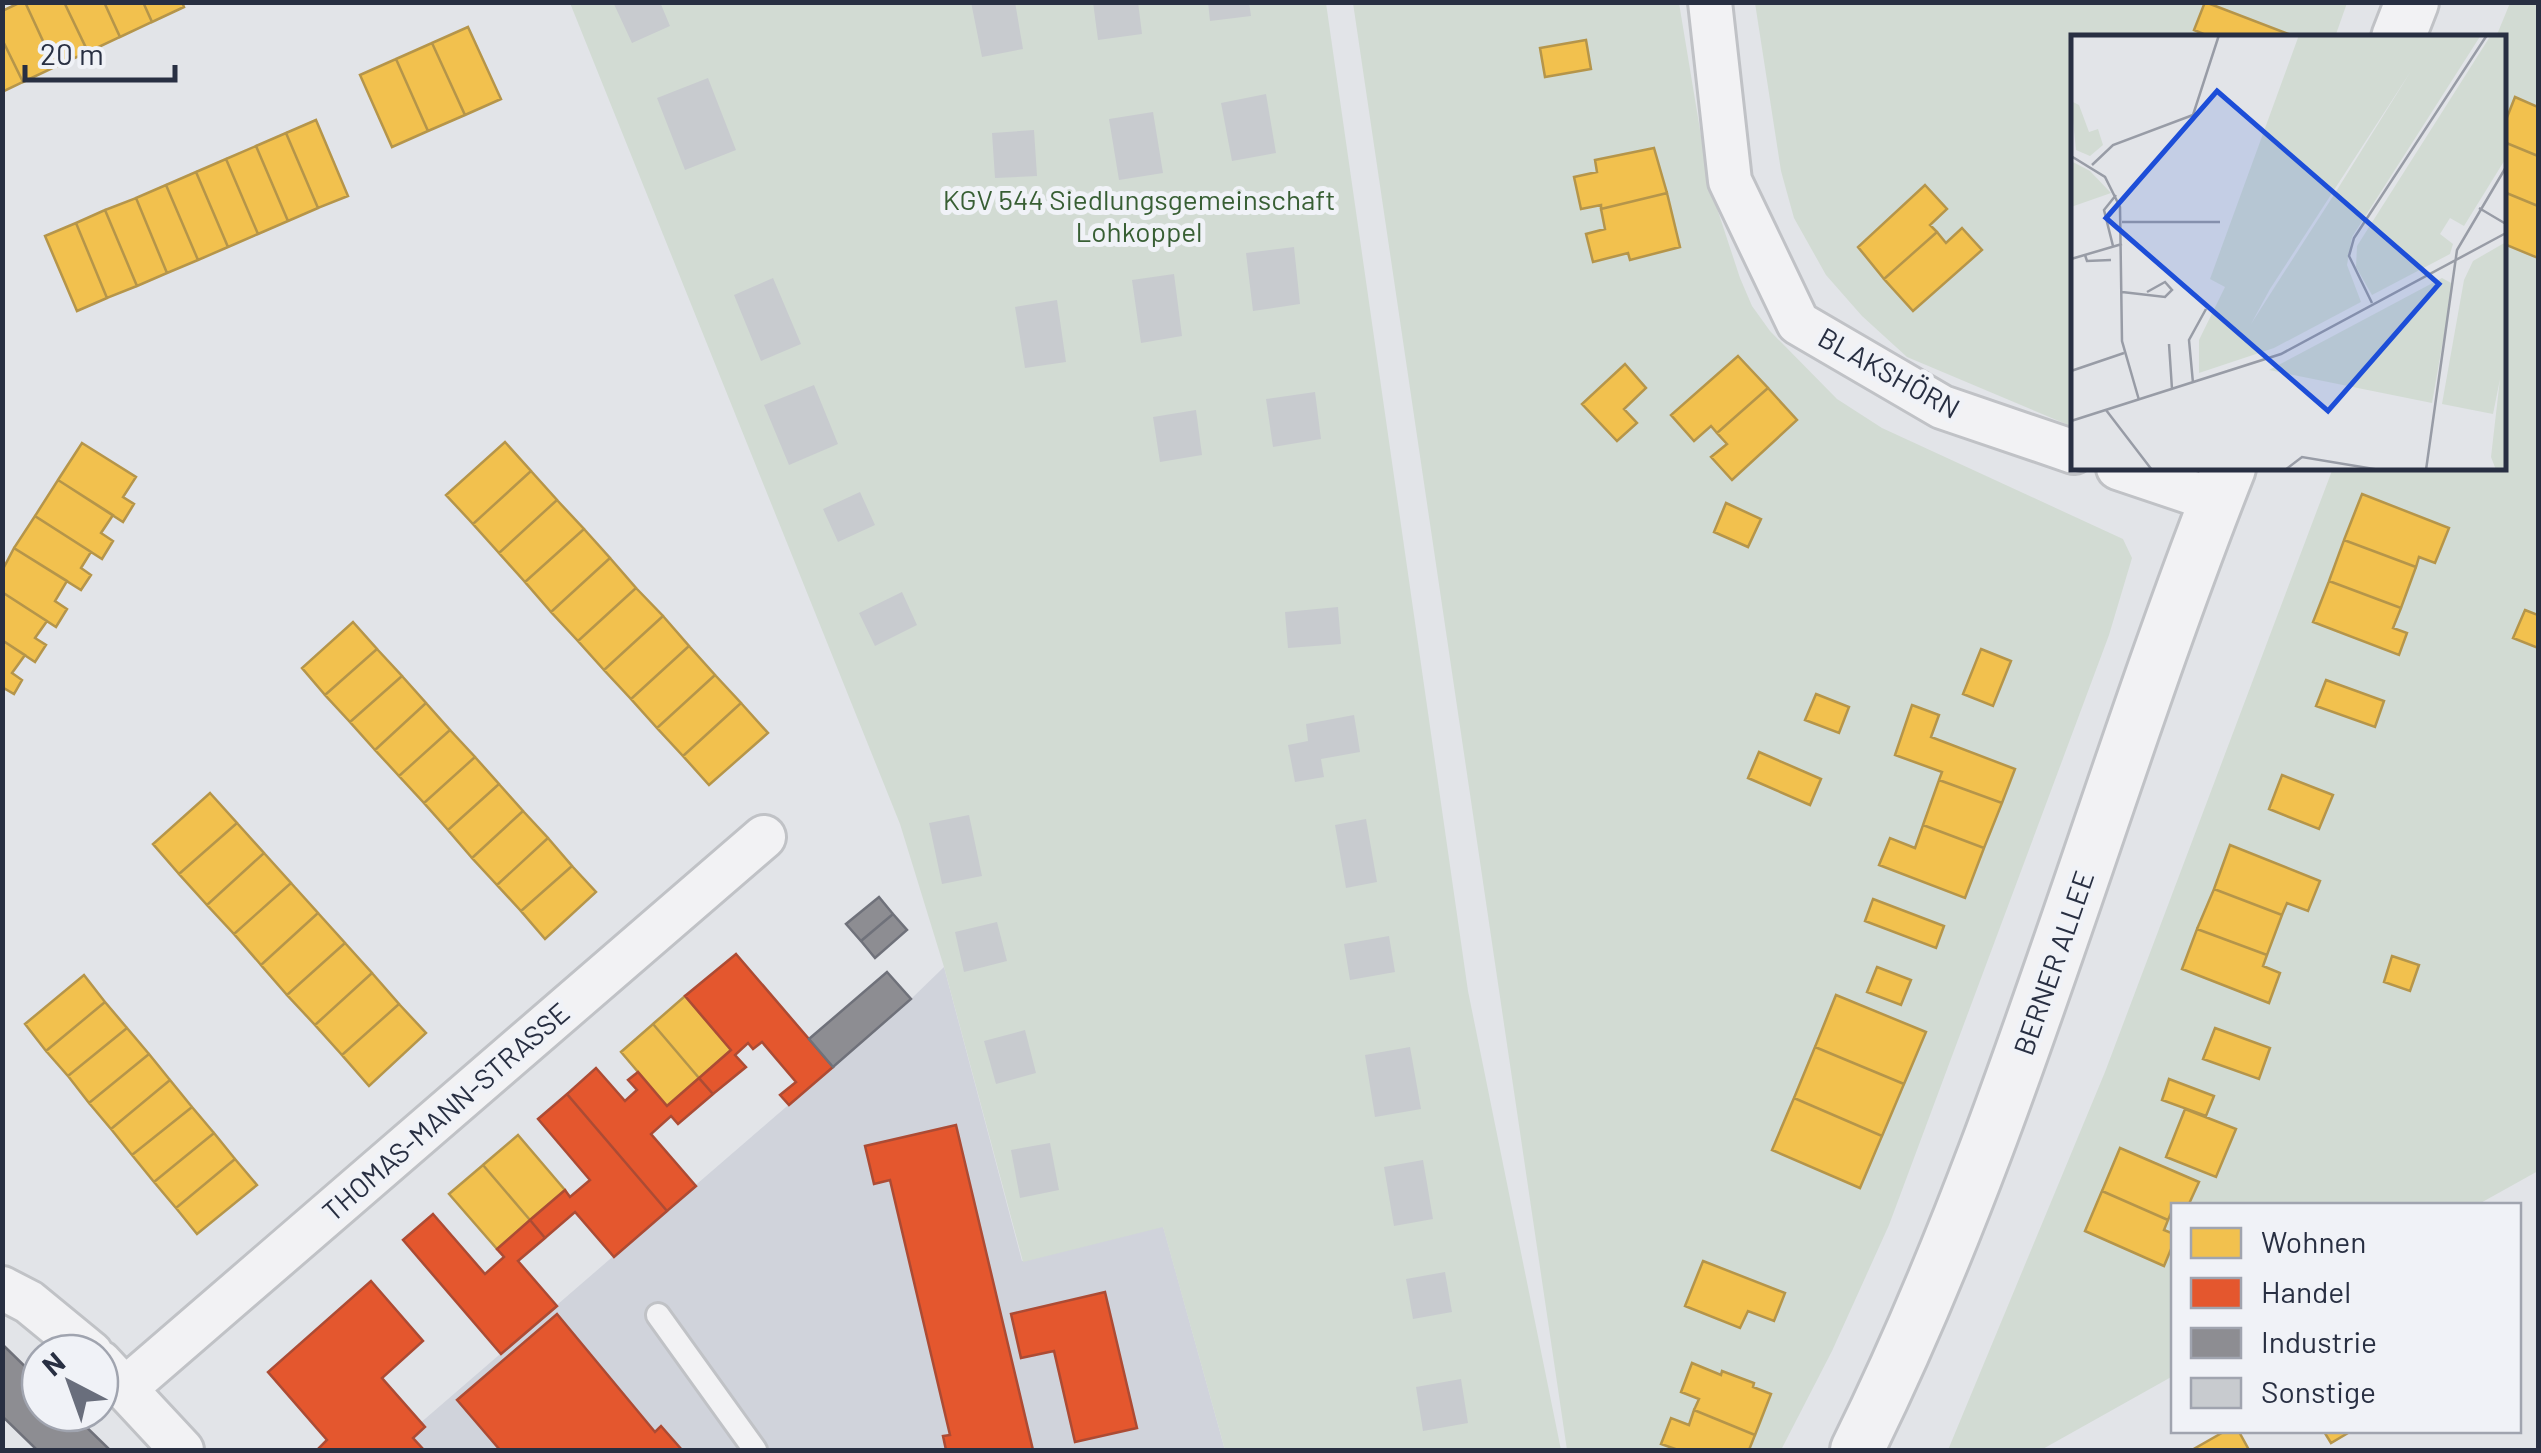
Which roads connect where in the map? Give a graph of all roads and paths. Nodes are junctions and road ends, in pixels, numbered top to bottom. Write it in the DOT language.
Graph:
graph roads {
  1 [pos="1710,2"];
  2 [pos="2412,2"];
  3 [pos="2399,35"];
  4 [pos="2071,451"];
  5 [pos="2131,470"];
  6 [pos="2223,484"];
  7 [pos="764,837"];
  8 [pos="2,1288"];
  9 [pos="658,1315"];
  10 [pos="67,1333"];
  11 [pos="120,1368"];
  12 [pos="120,1382"];
  13 [pos="182,1450"];
  14 [pos="755,1450"];
  15 [pos="1857,1450"];
  1 -- 4 [label="street, BLAKSHÖRN"];
  2 -- 3 [label="street"];
  5 -- 6 [label="street"];
  6 -- 15 [label="street, BERNER ALLEE"];
  7 -- 11 [label="street, THOMAS-MANN-STRASSE"];
  8 -- 10 [label="street"];
  9 -- 14 [label="lane"];
  12 -- 13 [label="street, THOMAS-MANN-STRASSE"];
}
